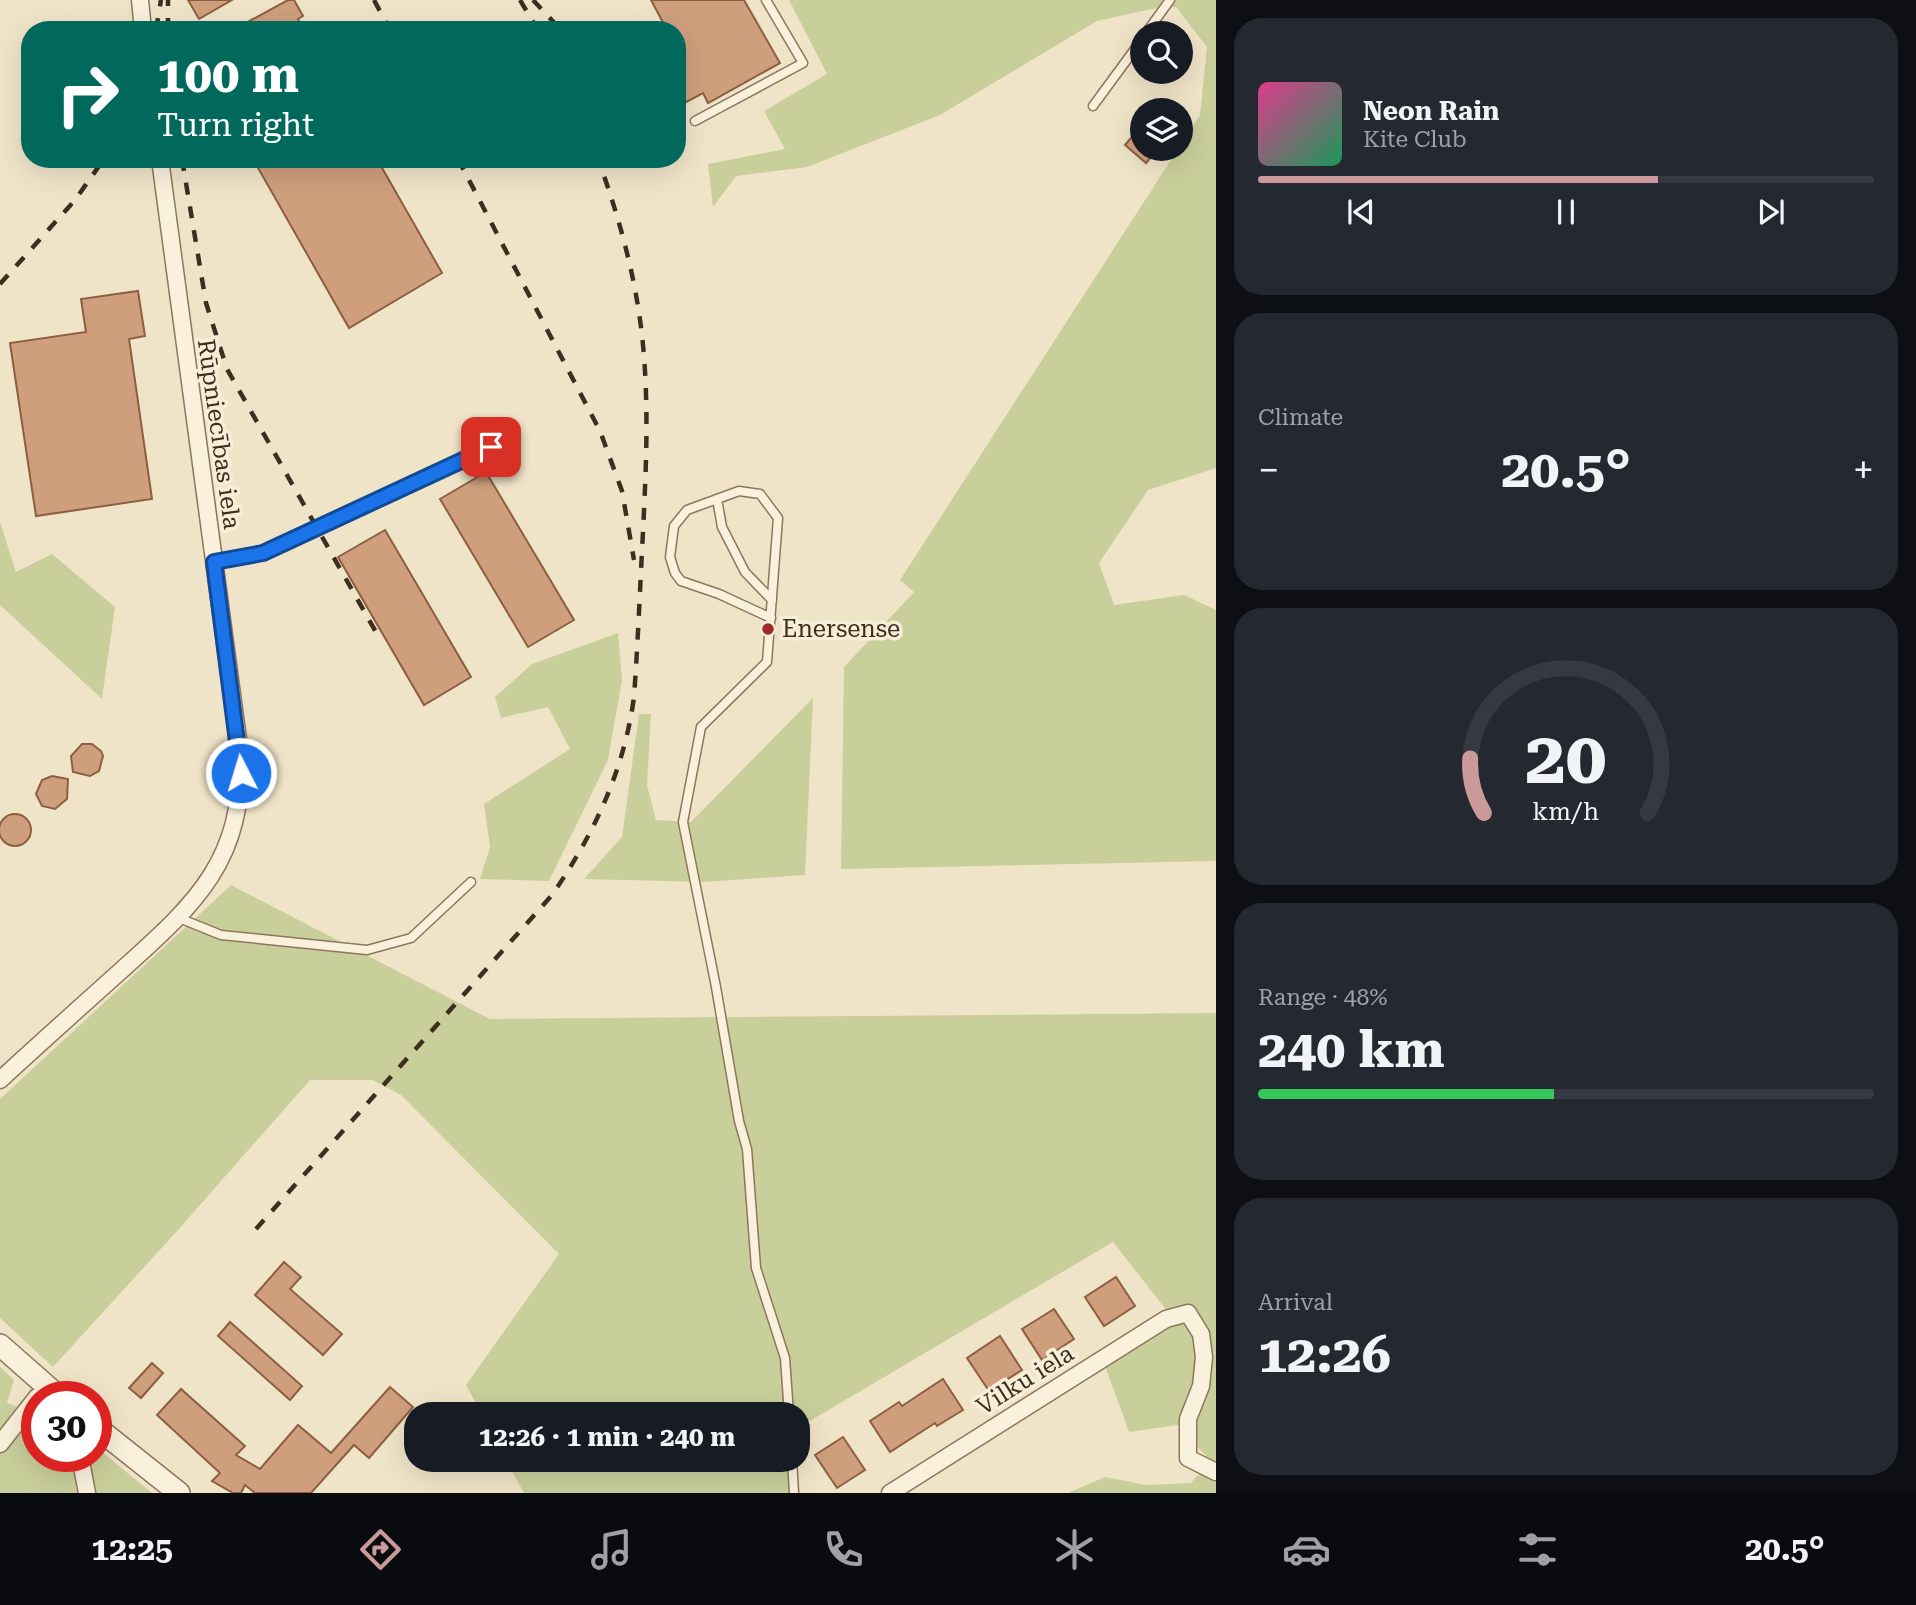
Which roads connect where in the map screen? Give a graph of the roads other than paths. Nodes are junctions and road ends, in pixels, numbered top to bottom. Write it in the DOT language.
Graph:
graph roads {
  1 [pos="140,0"];
  2 [pos="766,0"];
  3 [pos="1170,0"];
  4 [pos="142,21"];
  5 [pos="1155,21"];
  6 [pos="1130,56"];
  7 [pos="1093,106"];
  8 [pos="695,121"];
  9 [pos="161,168"];
  10 [pos="491,447"];
  11 [pos="717,499"];
  12 [pos="214,562"];
  13 [pos="772,600"];
  14 [pos="771,618"];
  15 [pos="471,882"];
  16 [pos="179,918"];
  17 [pos="0,1080"];
  18 [pos="0,1345"];
  19 [pos="32,1381"];
  20 [pos="788,1402"];
  21 [pos="21,1420"];
  22 [pos="112,1440"];
  23 [pos="0,1444"];
  24 [pos="83,1472"];
  25 [pos="793,1472"];
  26 [pos="1216,1472"];
  27 [pos="88,1493"];
  28 [pos="179,1493"];
  29 [pos="794,1493"];
  30 [pos="890,1493"];
  1 -- 4 [label="street"];
  2 -- 8 [label="lane"];
  3 -- 5 [label="lane"];
  6 -- 7 [label="lane"];
  9 -- 12 [label="street, Rūpniecības iela"];
  10 -- 12 [label="lane"];
  11 -- 13 [label="lane"];
  11 -- 13 [label="lane"];
  11 -- 14 [label="lane"];
  12 -- 16 [label="street, Rūpniecības iela"];
  13 -- 14 [label="lane"];
  14 -- 20 [label="lane"];
  15 -- 16 [label="lane"];
  16 -- 17 [label="street, Rūpniecības iela"];
  18 -- 19 [label="street"];
  21 -- 23 [label="street"];
  22 -- 28 [label="street"];
  24 -- 27 [label="street"];
  25 -- 29 [label="lane"];
  26 -- 30 [label="street, Vilku iela"];
}
